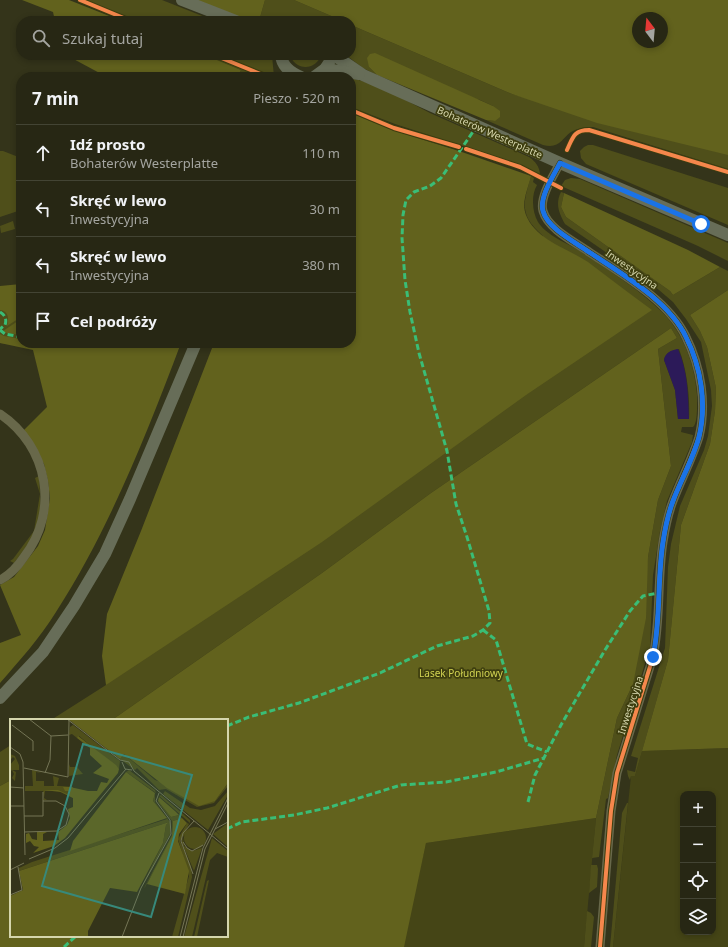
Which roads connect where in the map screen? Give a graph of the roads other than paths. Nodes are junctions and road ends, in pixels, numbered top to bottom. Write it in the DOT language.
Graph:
graph roads {
  1 [pos="182,0"];
  2 [pos="223,16"];
  3 [pos="281,60"];
  4 [pos="331,60"];
  5 [pos="340,60"];
  6 [pos="325,69"];
  7 [pos="286,72"];
  8 [pos="321,72"];
  9 [pos="344,72"];
  10 [pos="356,74"];
  11 [pos="363,75"];
  12 [pos="560,163"];
  13 [pos="728,235"];
  14 [pos="194,348"];
  15 [pos="0,414"];
  16 [pos="0,580"];
  17 [pos="0,698"];
  18 [pos="600,947"];
  1 -- 2 [label="main road"];
  3 -- 7 [label="main road"];
  4 -- 6 [label="main road"];
  5 -- 11 [label="main road, Bohaterów Westerplatte"];
  6 -- 8 [label="main road"];
  6 -- 9 [label="main road, Bohaterów Westerplatte"];
  10 -- 11 [label="main road, Bohaterów Westerplatte"];
  11 -- 12 [label="main road, Bohaterów Westerplatte"];
  12 -- 13 [label="main road, Bohaterów Westerplatte"];
  12 -- 18 [label="street, Inwestycyjna"];
  14 -- 17 [label="main road"];
  15 -- 16 [label="street"];
}
